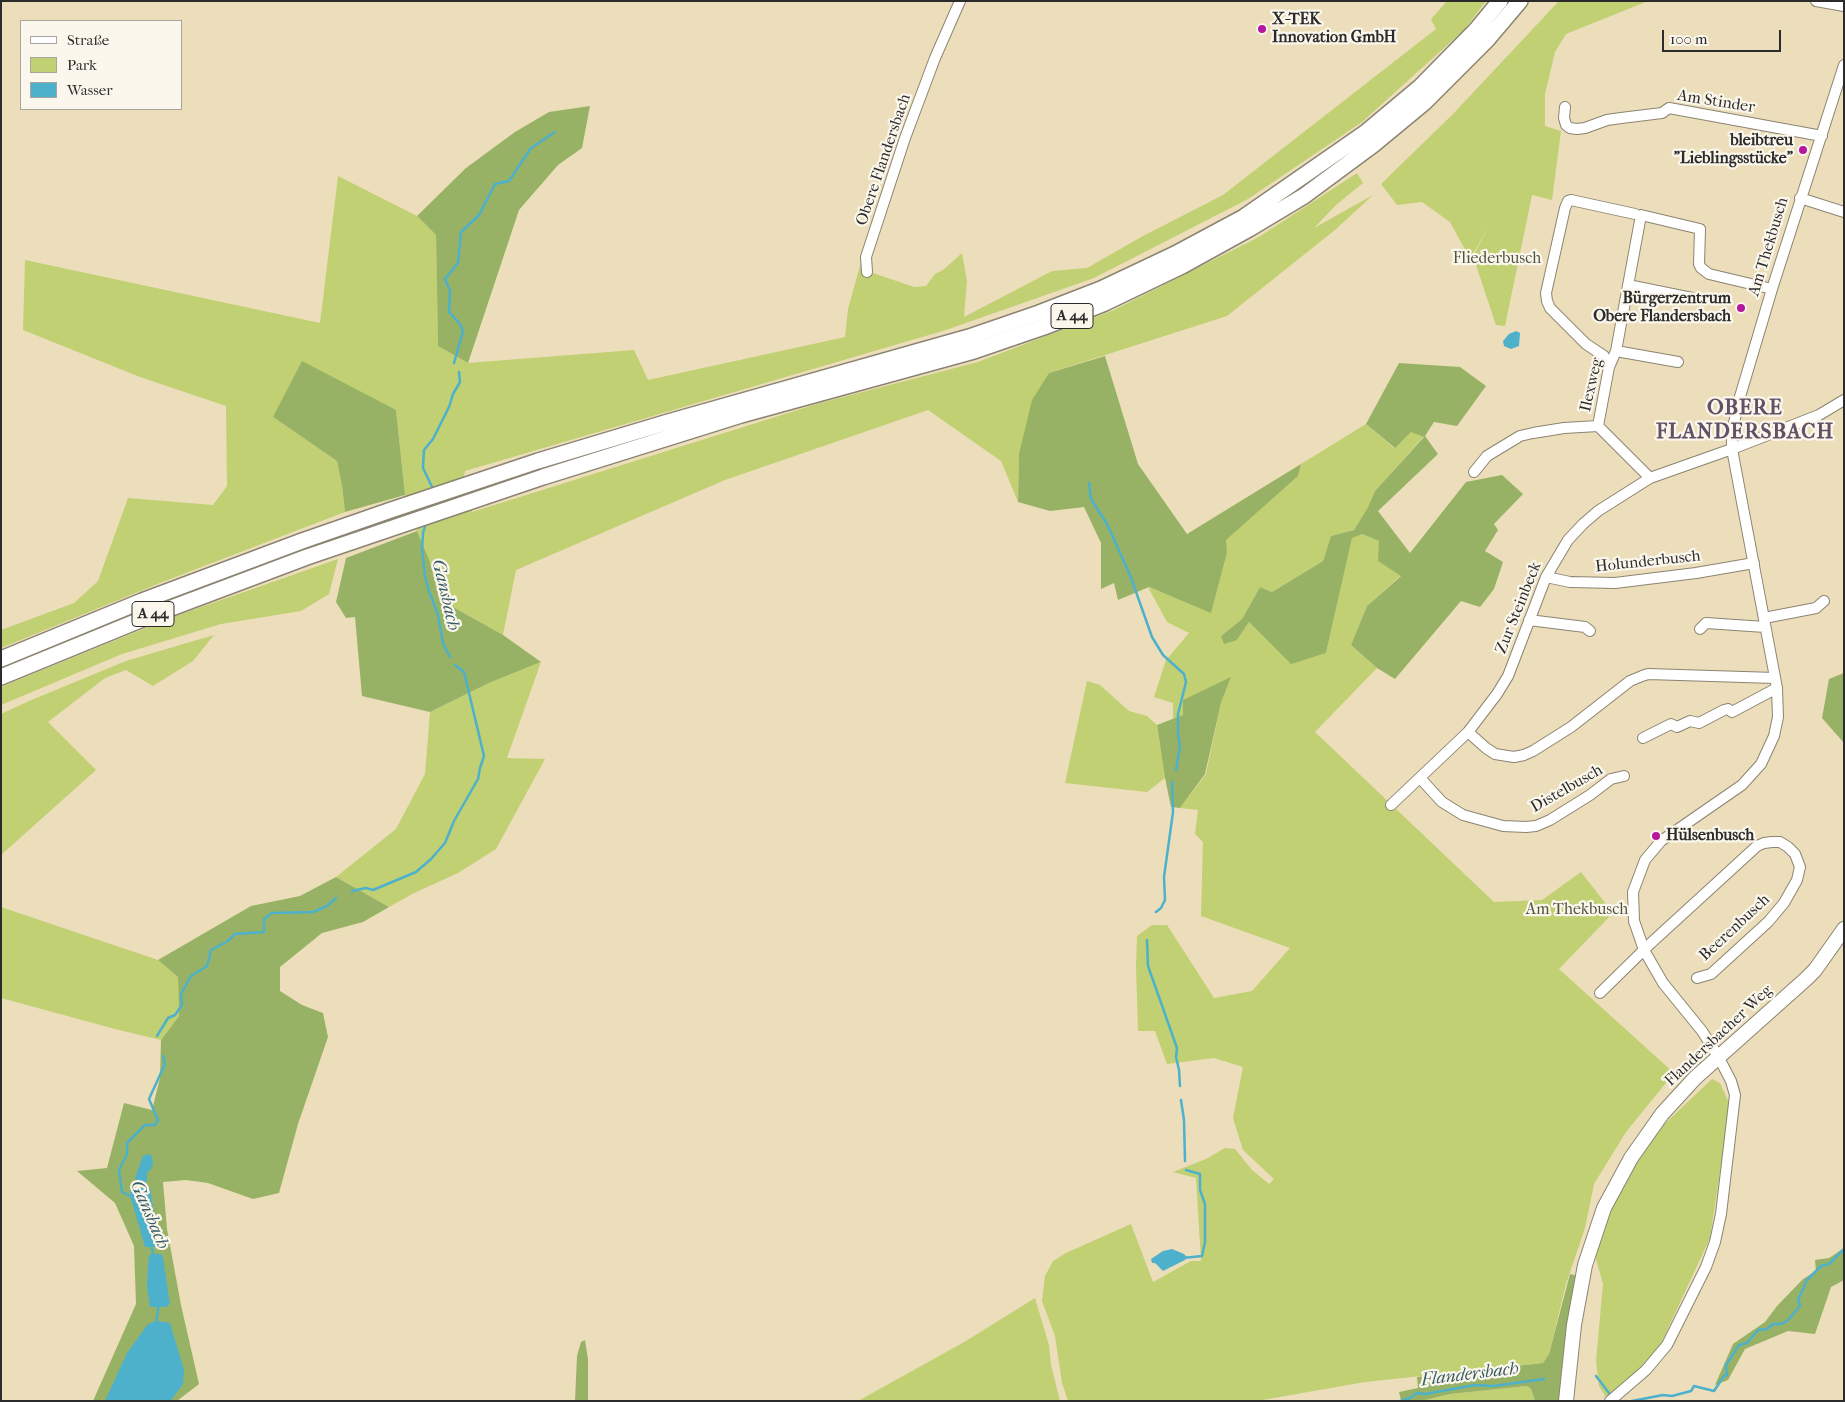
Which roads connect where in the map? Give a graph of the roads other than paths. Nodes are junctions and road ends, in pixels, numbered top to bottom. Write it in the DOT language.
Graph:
graph roads {
  1 [pos="960,1"];
  2 [pos="1500,1"];
  3 [pos="1520,1"];
  4 [pos="1816,1"];
  5 [pos="1844,6"];
  6 [pos="1844,65"];
  7 [pos="1564,107"];
  8 [pos="1822,136"];
  9 [pos="1800,198"];
  10 [pos="1844,212"];
  11 [pos="1638,214"];
  12 [pos="867,272"];
  13 [pos="1628,285"];
  14 [pos="1772,289"];
  15 [pos="1692,298"];
  16 [pos="1616,351"];
  17 [pos="1678,362"];
  18 [pos="1609,367"];
  19 [pos="1844,400"];
  20 [pos="1598,426"];
  21 [pos="1732,449"];
  22 [pos="1474,472"];
  23 [pos="1650,478"];
  24 [pos="1754,563"];
  25 [pos="1546,577"];
  26 [pos="1824,601"];
  27 [pos="1530,620"];
  28 [pos="1765,622"];
  29 [pos="1700,629"];
  30 [pos="1590,631"];
  31 [pos="1,659"];
  32 [pos="1,678"];
  33 [pos="1776,683"];
  34 [pos="1468,732"];
  35 [pos="1643,738"];
  36 [pos="1624,776"];
  37 [pos="1420,778"];
  38 [pos="1391,805"];
  39 [pos="1844,929"];
  40 [pos="1644,950"];
  41 [pos="1697,978"];
  42 [pos="1600,994"];
  43 [pos="1718,1056"];
  44 [pos="1566,1401"];
  45 [pos="1610,1401"];
  1 -- 12 [label="street, Obere Flandersbach"];
  2 -- 31 [label="highway, A 44"];
  3 -- 32 [label="highway, A 44"];
  4 -- 5 [label="street"];
  6 -- 8 [label="street, Am Thekbusch"];
  7 -- 8 [label="street, Am Stinder"];
  8 -- 9 [label="street, Am Thekbusch"];
  9 -- 10 [label="street"];
  9 -- 14 [label="street, Am Thekbusch"];
  11 -- 13 [label="street, Ilexweg"];
  11 -- 14 [label="street"];
  11 -- 18 [label="street"];
  13 -- 15 [label="street"];
  13 -- 16 [label="street, Ilexweg"];
  14 -- 21 [label="street, Am Thekbusch"];
  16 -- 17 [label="street, Ilexweg"];
  16 -- 18 [label="street, Ilexweg"];
  18 -- 20 [label="street, Ilexweg"];
  19 -- 21 [label="street, Zur Steinbeck"];
  20 -- 22 [label="street"];
  20 -- 23 [label="street"];
  21 -- 23 [label="street, Zur Steinbeck"];
  21 -- 24 [label="street, Am Thekbusch"];
  23 -- 25 [label="street, Zur Steinbeck"];
  24 -- 25 [label="street, Holunderbusch"];
  24 -- 28 [label="street, Am Thekbusch"];
  25 -- 27 [label="street, Zur Steinbeck"];
  26 -- 28 [label="street"];
  27 -- 30 [label="street"];
  27 -- 34 [label="street, Zur Steinbeck"];
  28 -- 29 [label="street"];
  28 -- 33 [label="street, Am Thekbusch"];
  33 -- 34 [label="street"];
  33 -- 35 [label="street"];
  33 -- 40 [label="street, Am Thekbusch"];
  34 -- 37 [label="street, Zur Steinbeck"];
  36 -- 37 [label="street, Distelbusch"];
  37 -- 38 [label="street, Zur Steinbeck"];
  39 -- 43 [label="main road, Flandersbacher Weg"];
  40 -- 41 [label="street, Beerenbusch"];
  40 -- 42 [label="street"];
  40 -- 43 [label="street, Am Thekbusch"];
  43 -- 44 [label="main road, Flandersbacher Weg"];
  43 -- 45 [label="street, Am Thekbusch"];
}
